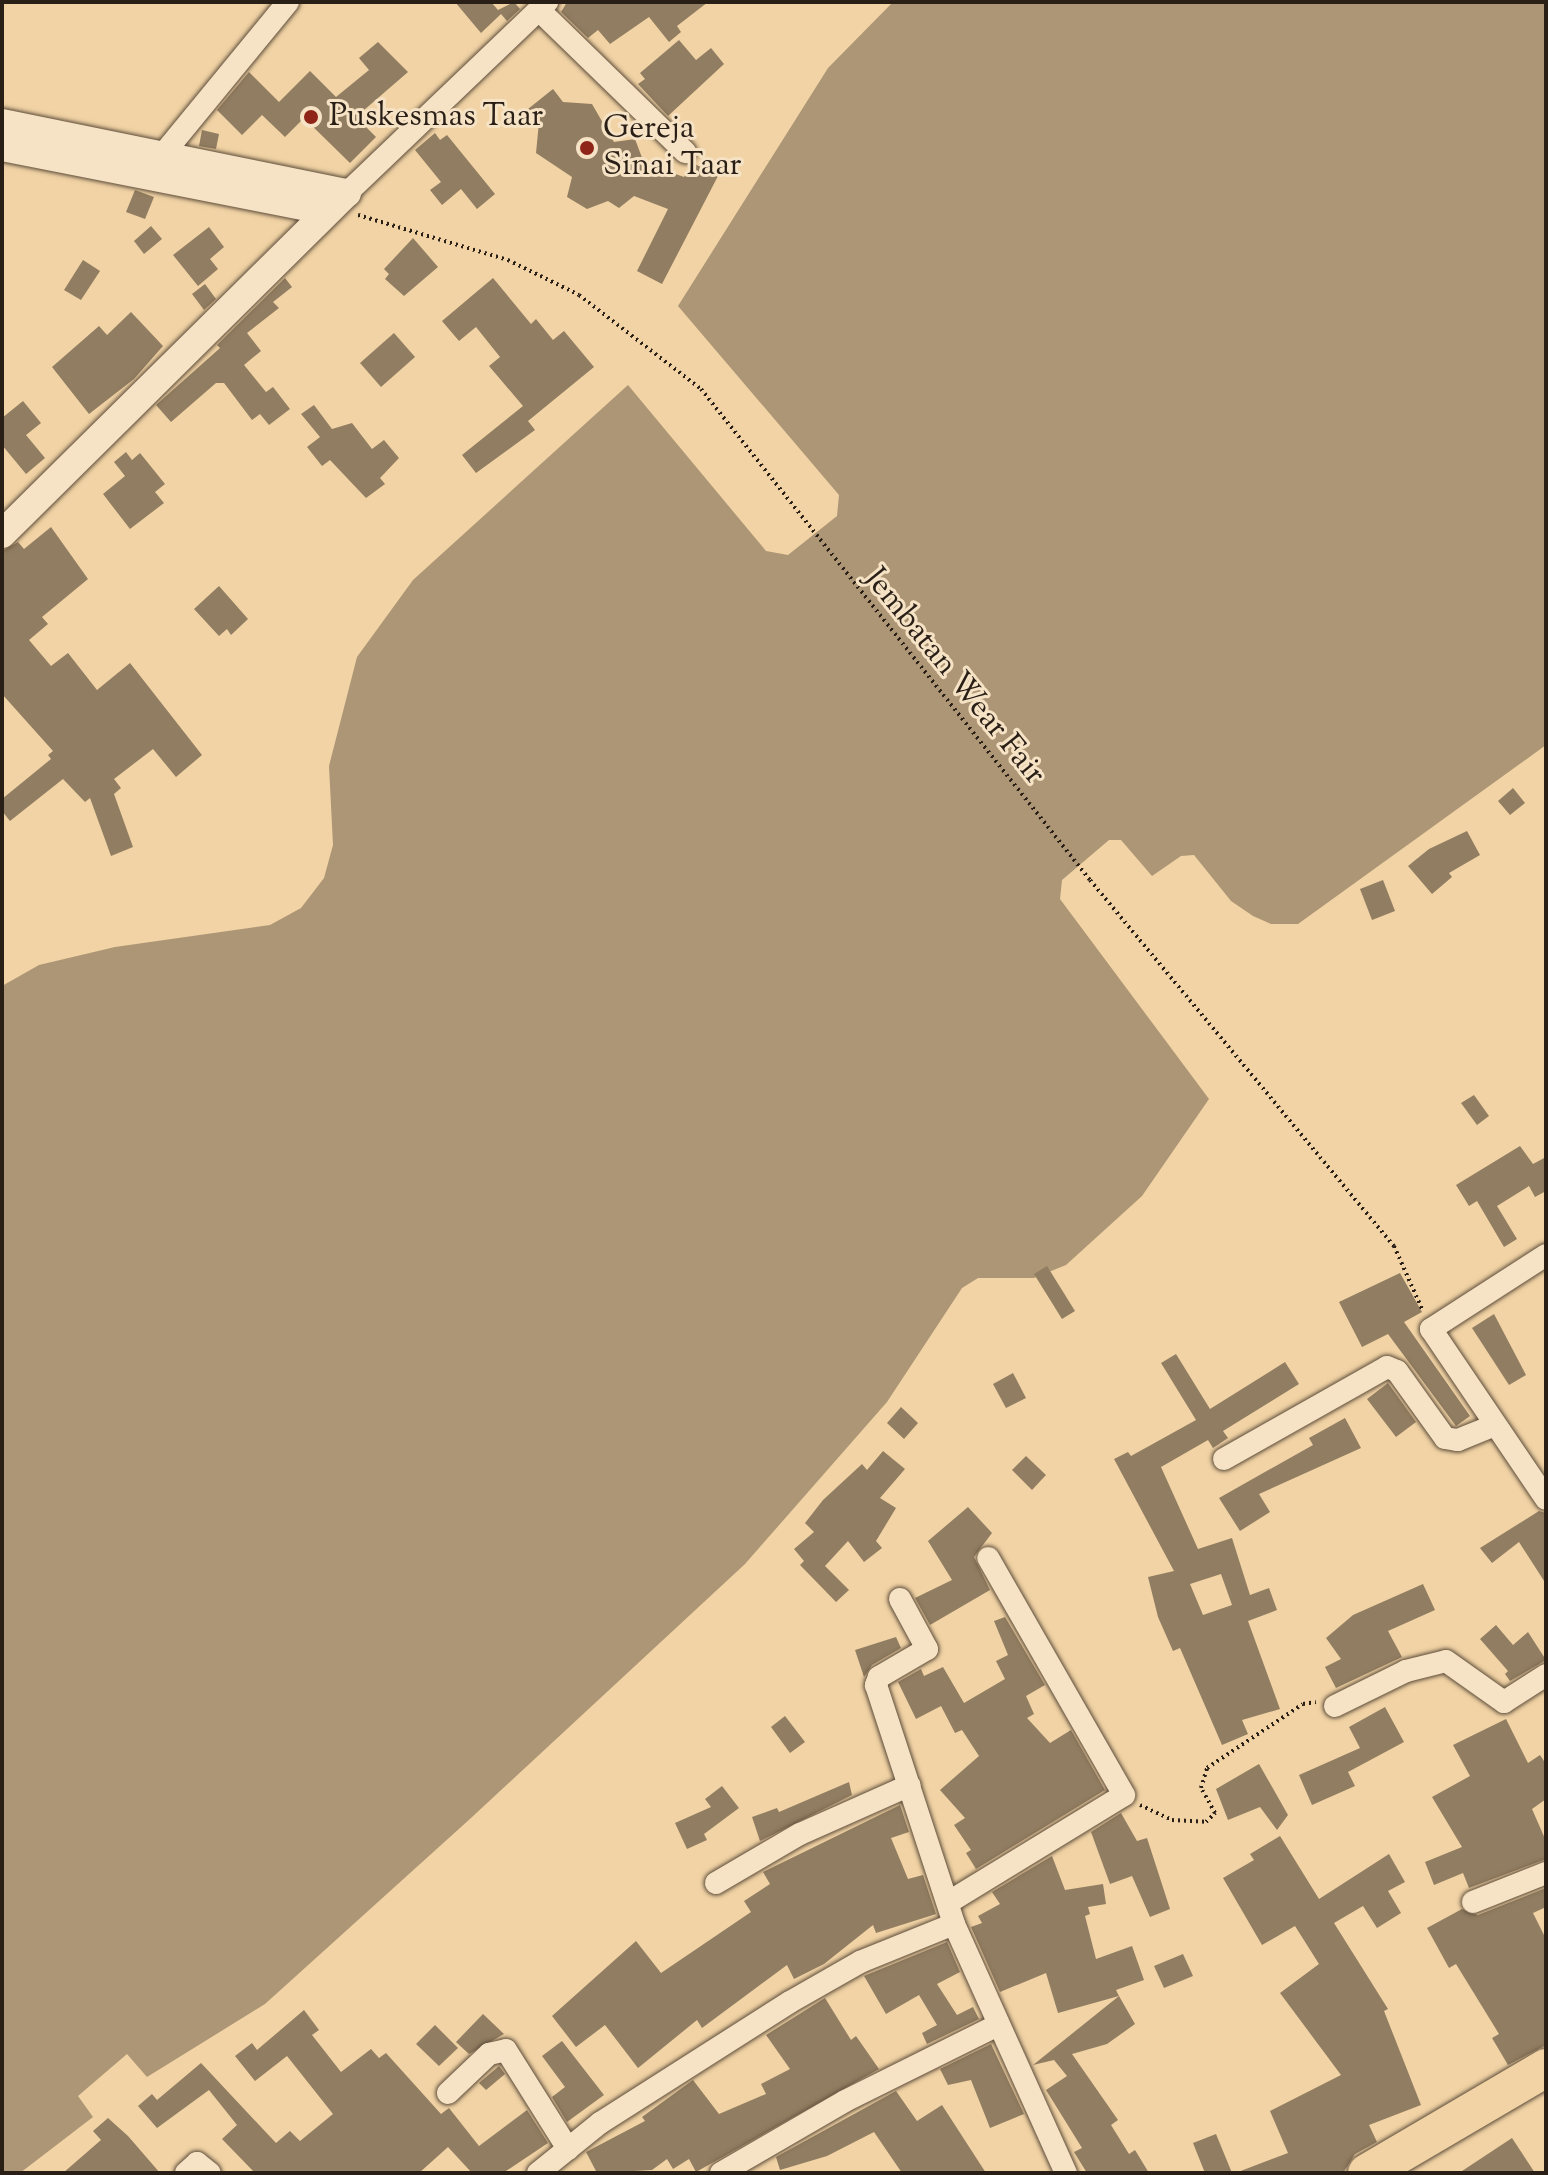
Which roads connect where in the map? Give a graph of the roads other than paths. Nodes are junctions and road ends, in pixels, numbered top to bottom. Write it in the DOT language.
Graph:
graph roads {
  1 [pos="288,2"];
  2 [pos="543,6"];
  3 [pos="2,123"];
  4 [pos="2,147"];
  5 [pos="685,152"];
  6 [pos="164,153"];
  7 [pos="337,202"];
  8 [pos="2,534"];
  9 [pos="1546,1255"];
  10 [pos="1492,1426"];
  11 [pos="1224,1459"];
  12 [pos="1546,1499"];
  13 [pos="988,1558"];
  14 [pos="900,1599"];
  15 [pos="1546,1675"];
  16 [pos="1335,1706"];
  17 [pos="910,1785"];
  18 [pos="1546,1873"];
  19 [pos="716,1883"];
  20 [pos="1473,1902"];
  21 [pos="952,1913"];
  22 [pos="998,2025"];
  23 [pos="1546,2068"];
  24 [pos="448,2093"];
  25 [pos="1546,2093"];
  26 [pos="568,2149"];
  27 [pos="186,2173"];
  28 [pos="210,2173"];
  29 [pos="538,2173"];
  30 [pos="721,2173"];
  31 [pos="1066,2173"];
  32 [pos="1367,2173"];
  33 [pos="1404,2173"];
  1 -- 6 [label="street"];
  2 -- 5 [label="street"];
  2 -- 7 [label="street"];
  3 -- 6 [label="street"];
  4 -- 7 [label="street"];
  6 -- 7 [label="street"];
  7 -- 8 [label="street"];
  9 -- 10 [label="street"];
  10 -- 11 [label="street"];
  10 -- 12 [label="street"];
  13 -- 21 [label="street"];
  14 -- 17 [label="street"];
  15 -- 16 [label="street"];
  17 -- 19 [label="street"];
  17 -- 21 [label="street"];
  18 -- 20 [label="street"];
  21 -- 22 [label="street"];
  21 -- 26 [label="street"];
  22 -- 30 [label="street"];
  22 -- 31 [label="street"];
  23 -- 32 [label="highway"];
  24 -- 26 [label="street"];
  25 -- 33 [label="highway"];
  26 -- 29 [label="street"];
  27 -- 28 [label="street"];
}
